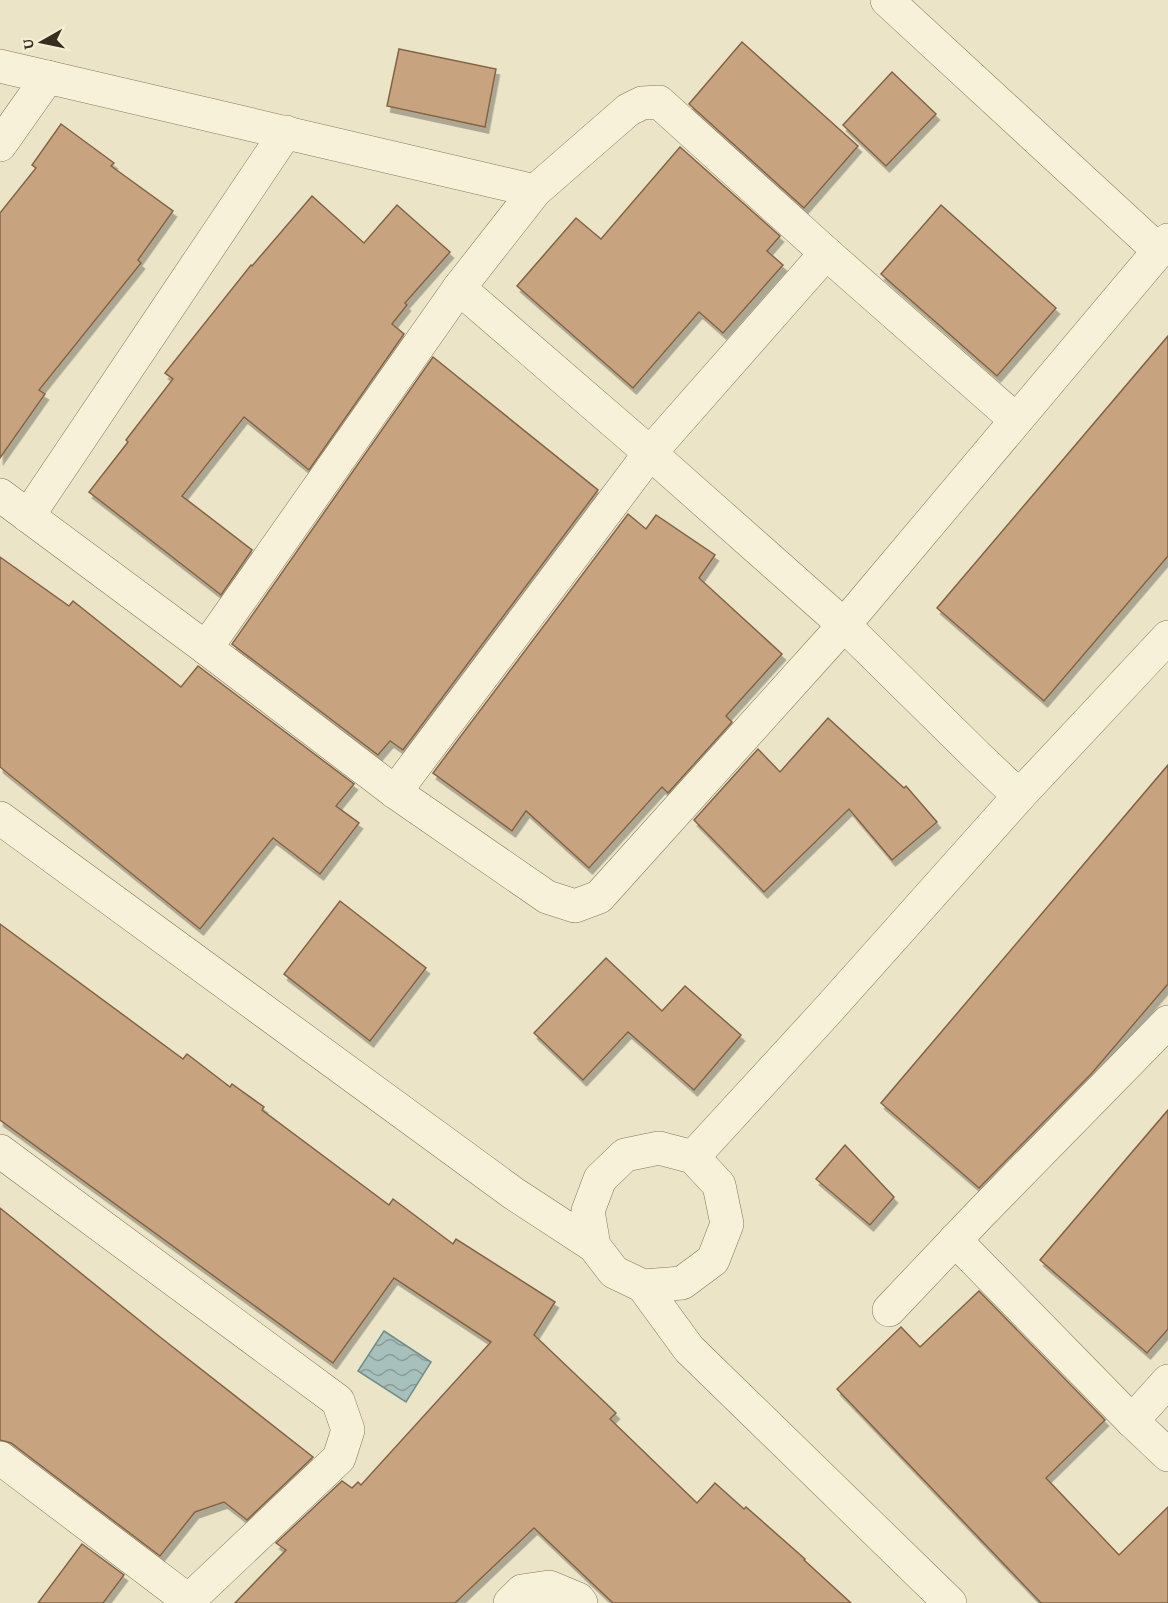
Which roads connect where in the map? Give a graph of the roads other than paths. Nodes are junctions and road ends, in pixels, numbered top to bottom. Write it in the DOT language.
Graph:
graph roads {
  1 [pos="887,0"];
  2 [pos="0,66"];
  3 [pos="48,77"];
  4 [pos="286,132"];
  5 [pos="0,145"];
  6 [pos="535,191"];
  7 [pos="1163,245"];
  8 [pos="826,253"];
  9 [pos="459,288"];
  10 [pos="1017,420"];
  11 [pos="650,453"];
  12 [pos="0,495"];
  13 [pos="28,516"];
  14 [pos="844,625"];
  15 [pos="1168,637"];
  16 [pos="206,648"];
  17 [pos="395,792"];
  18 [pos="1019,796"];
  19 [pos="0,818"];
  20 [pos="1168,1022"];
  21 [pos="0,1151"];
  22 [pos="693,1157"];
  23 [pos="955,1240"];
  24 [pos="594,1246"];
  25 [pos="643,1286"];
  26 [pos="889,1310"];
  27 [pos="1168,1381"];
  28 [pos="1132,1421"];
  29 [pos="1168,1455"];
  30 [pos="0,1458"];
  31 [pos="188,1602"];
  32 [pos="510,1603"];
  33 [pos="581,1603"];
  34 [pos="950,1603"];
  1 -- 7 [label="street"];
  2 -- 3 [label="street"];
  3 -- 4 [label="street"];
  3 -- 5 [label="street"];
  4 -- 6 [label="street"];
  4 -- 13 [label="street"];
  6 -- 8 [label="street"];
  6 -- 9 [label="street"];
  7 -- 10 [label="street"];
  8 -- 10 [label="street"];
  8 -- 11 [label="street"];
  9 -- 11 [label="street"];
  9 -- 16 [label="street"];
  10 -- 14 [label="street"];
  11 -- 14 [label="street"];
  11 -- 17 [label="street"];
  12 -- 13 [label="street"];
  13 -- 16 [label="street"];
  14 -- 17 [label="street"];
  14 -- 18 [label="street"];
  15 -- 18 [label="street"];
  16 -- 17 [label="street"];
  18 -- 22 [label="street"];
  19 -- 24 [label="street"];
  20 -- 23 [label="street"];
  21 -- 31 [label="street"];
  22 -- 24 [label="street"];
  22 -- 25 [label="street"];
  23 -- 26 [label="street"];
  23 -- 28 [label="street"];
  24 -- 25 [label="street"];
  25 -- 34 [label="street"];
  27 -- 28 [label="street"];
  28 -- 29 [label="street"];
  30 -- 31 [label="street"];
  32 -- 33 [label="street"];
}
